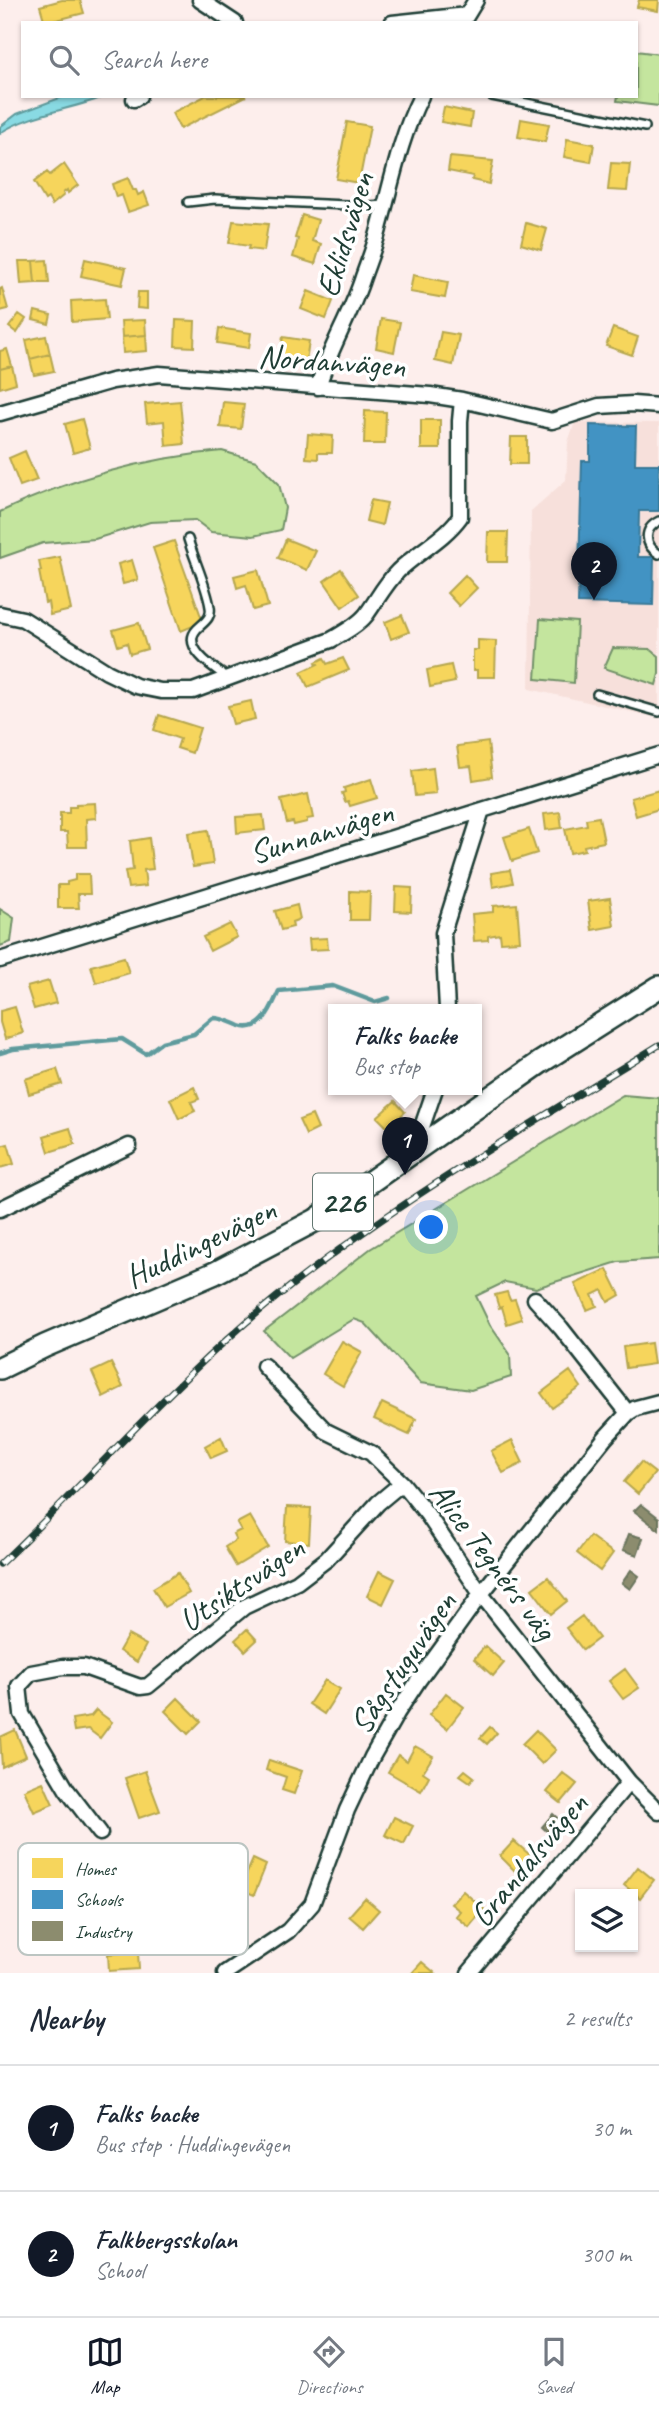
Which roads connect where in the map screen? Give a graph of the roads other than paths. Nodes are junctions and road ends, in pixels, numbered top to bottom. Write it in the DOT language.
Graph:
graph roads {
  1 [pos="200,0"];
  2 [pos="476,0"];
  3 [pos="464,19"];
  4 [pos="232,21"];
  5 [pos="428,21"];
  6 [pos="420,98"];
  7 [pos="502,98"];
  8 [pos="645,127"];
  9 [pos="187,202"];
  10 [pos="385,205"];
  11 [pos="318,387"];
  12 [pos="462,400"];
  13 [pos="659,406"];
  14 [pos="0,413"];
  15 [pos="659,521"];
  16 [pos="188,539"];
  17 [pos="659,554"];
  18 [pos="0,614"];
  19 [pos="229,678"];
  20 [pos="597,694"];
  21 [pos="659,712"];
  22 [pos="659,755"];
  23 [pos="482,810"];
  24 [pos="0,960"];
  25 [pos="659,987"];
  26 [pos="447,1004"];
  27 [pos="433,1095"];
  28 [pos="129,1146"];
  29 [pos="414,1150"];
  30 [pos="0,1209"];
  31 [pos="535,1299"];
  32 [pos="264,1366"];
  33 [pos="0,1368"];
  34 [pos="659,1402"];
  35 [pos="628,1413"];
  36 [pos="402,1483"];
  37 [pos="481,1594"];
  38 [pos="629,1782"];
  39 [pos="659,1811"];
  40 [pos="100,1833"];
  41 [pos="225,1973"];
  42 [pos="469,1973"];
  1 -- 4 [label="street"];
  2 -- 3 [label="street"];
  3 -- 5 [label="street"];
  6 -- 10 [label="street, Eklidsvägen"];
  7 -- 8 [label="lane"];
  9 -- 10 [label="lane"];
  10 -- 11 [label="street, Eklidsvägen"];
  11 -- 12 [label="street, Nordanvägen"];
  11 -- 14 [label="street, Nordanvägen"];
  12 -- 13 [label="street, Nordanvägen"];
  12 -- 19 [label="street"];
  15 -- 17 [label="lane"];
  16 -- 19 [label="lane"];
  18 -- 19 [label="street"];
  20 -- 21 [label="lane"];
  22 -- 23 [label="street, Sunnanvägen"];
  23 -- 24 [label="street, Sunnanvägen"];
  23 -- 26 [label="street"];
  25 -- 29 [label="main road, Huddingevägen / 226"];
  27 -- 29 [label="street"];
  28 -- 30 [label="street"];
  29 -- 33 [label="main road, Huddingevägen / 226"];
  31 -- 35 [label="street"];
  32 -- 36 [label="street, Alice Tegnérs väg"];
  34 -- 35 [label="street"];
  35 -- 37 [label="street, Sågstuguvägen"];
  36 -- 37 [label="street, Alice Tegnérs väg"];
  36 -- 40 [label="street, Utsiktsvägen"];
  37 -- 38 [label="street, Alice Tegnérs väg"];
  37 -- 41 [label="street, Sågstuguvägen"];
  38 -- 39 [label="street, Alice Tegnérs väg"];
  38 -- 42 [label="street, Grandalsvägen"];
}
